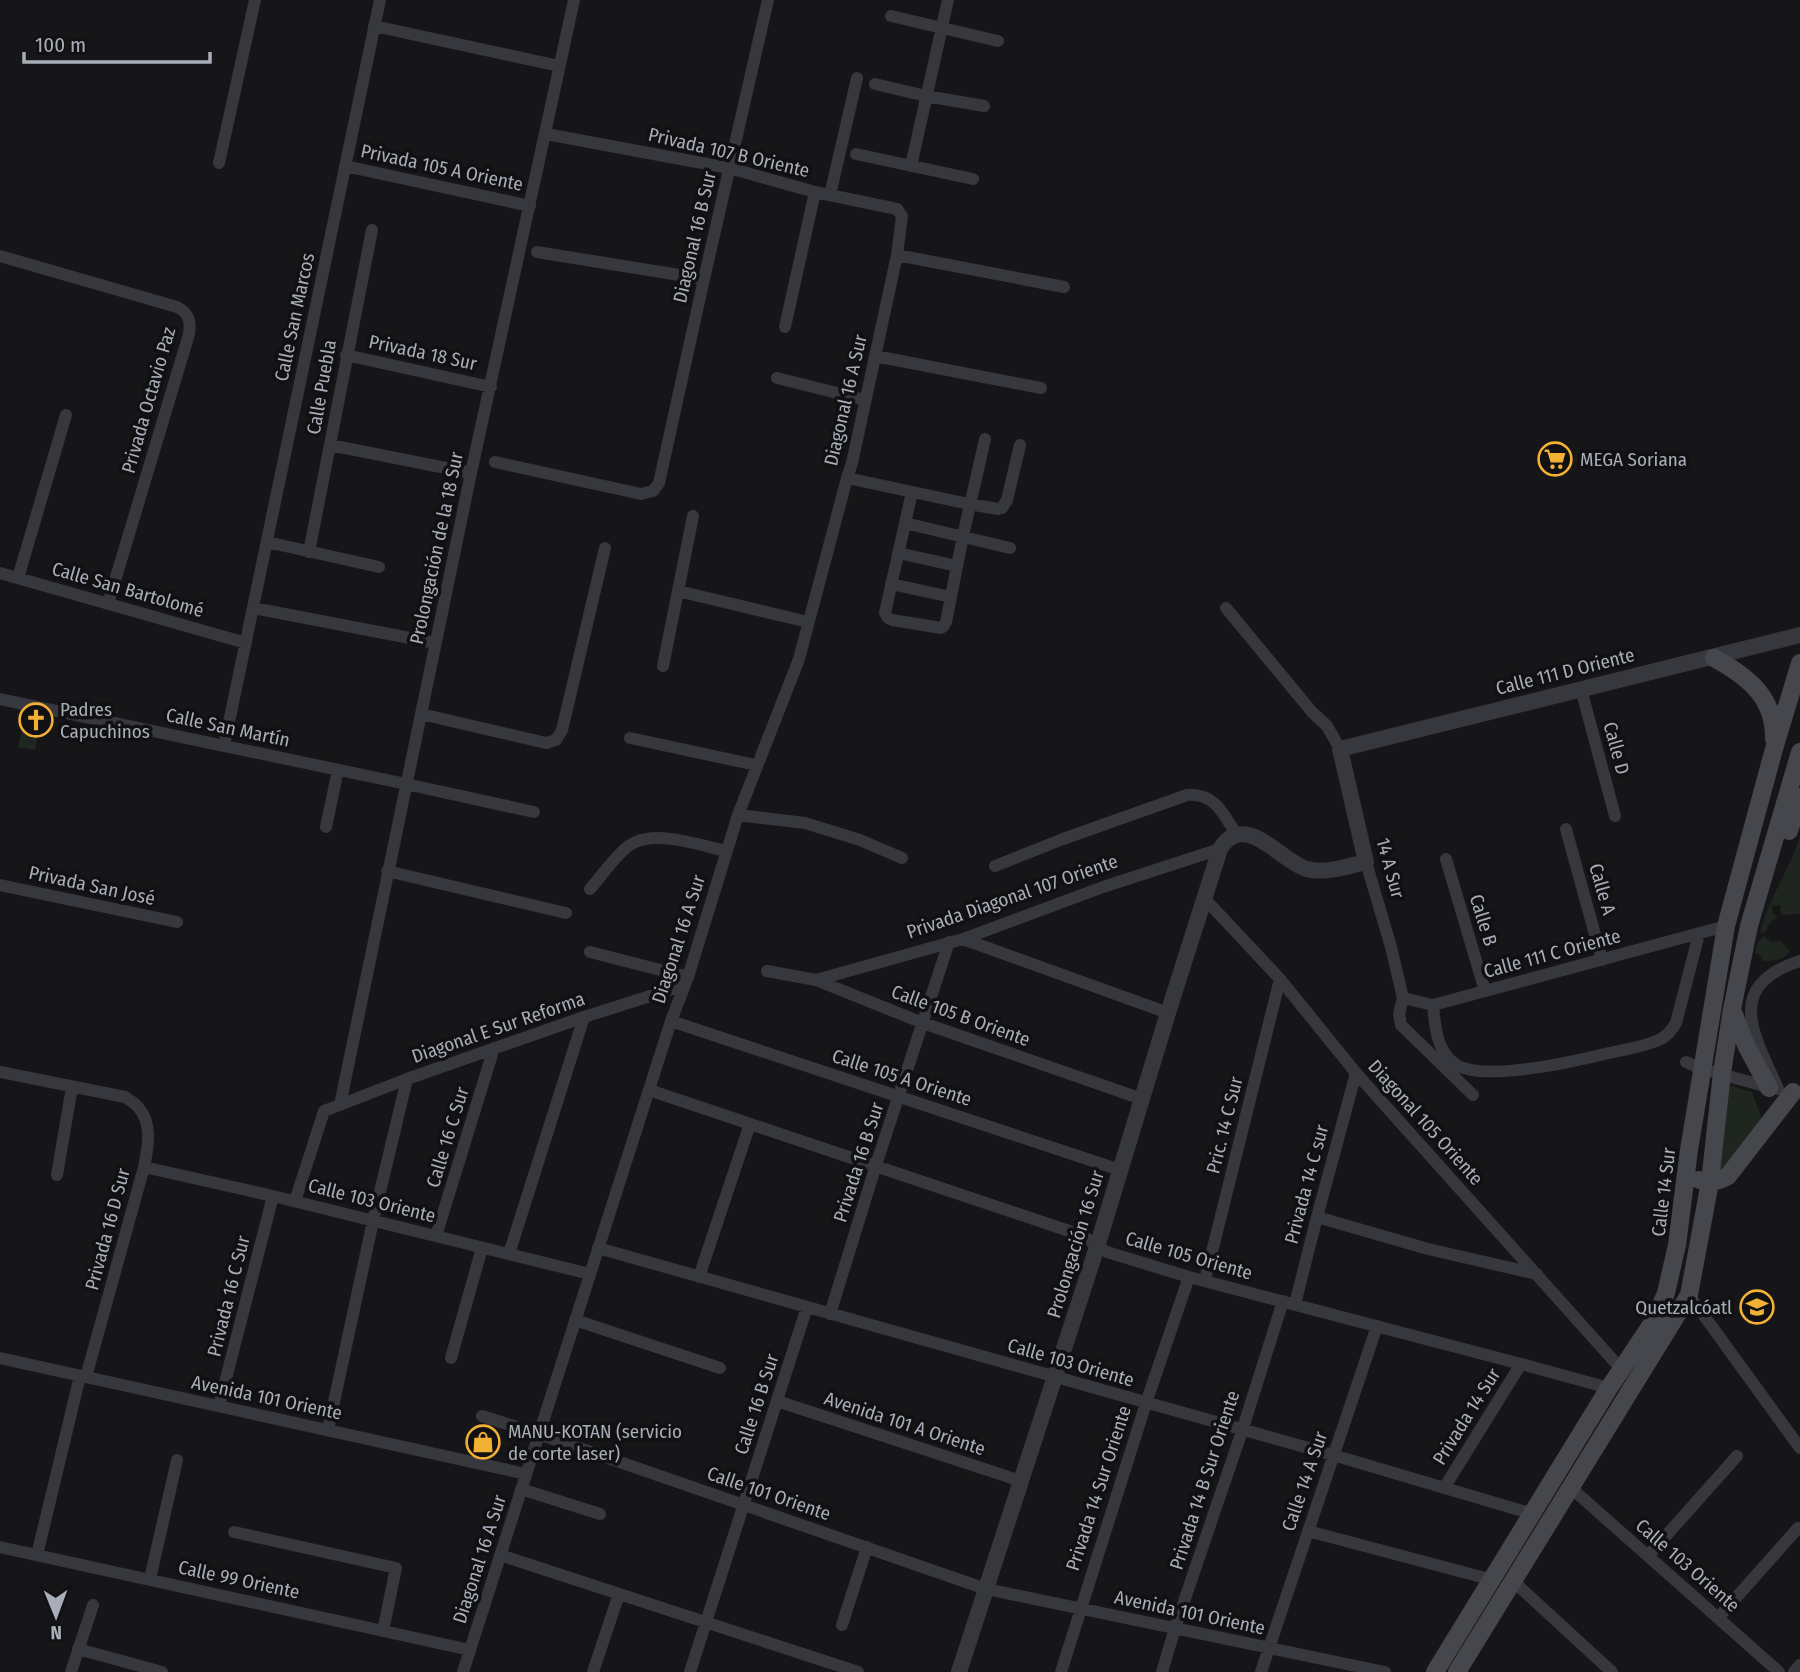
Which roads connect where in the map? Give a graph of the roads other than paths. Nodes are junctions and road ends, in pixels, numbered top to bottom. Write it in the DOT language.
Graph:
graph roads {
  1 [pos="255,0"];
  2 [pos="380,0"];
  3 [pos="574,0"];
  4 [pos="768,0"];
  5 [pos="948,0"];
  6 [pos="891,16"];
  7 [pos="374,26"];
  8 [pos="942,28"];
  9 [pos="998,41"];
  10 [pos="559,66"];
  11 [pos="857,78"];
  12 [pos="875,84"];
  13 [pos="926,96"];
  14 [pos="984,106"];
  15 [pos="546,134"];
  16 [pos="856,154"];
  17 [pos="219,163"];
  18 [pos="345,166"];
  19 [pos="911,166"];
  20 [pos="729,168"];
  21 [pos="973,179"];
  22 [pos="815,192"];
  23 [pos="830,195"];
  24 [pos="530,206"];
  25 [pos="901,212"];
  26 [pos="372,230"];
  27 [pos="537,252"];
  28 [pos="897,255"];
  29 [pos="0,256"];
  30 [pos="704,279"];
  31 [pos="1064,288"];
  32 [pos="785,327"];
  33 [pos="346,355"];
  34 [pos="875,356"];
  35 [pos="777,378"];
  36 [pos="491,387"];
  37 [pos="1041,388"];
  38 [pos="865,400"];
  39 [pos="66,415"];
  40 [pos="985,439"];
  41 [pos="330,445"];
  42 [pos="1020,445"];
  43 [pos="495,463"];
  44 [pos="471,473"];
  45 [pos="846,478"];
  46 [pos="912,492"];
  47 [pos="970,504"];
  48 [pos="693,516"];
  49 [pos="905,523"];
  50 [pos="962,536"];
  51 [pos="267,542"];
  52 [pos="605,548"];
  53 [pos="1010,548"];
  54 [pos="309,552"];
  55 [pos="898,553"];
  56 [pos="957,566"];
  57 [pos="379,567"];
  58 [pos="0,573"];
  59 [pos="18,578"];
  60 [pos="891,584"];
  61 [pos="678,591"];
  62 [pos="951,597"];
  63 [pos="108,604"];
  64 [pos="253,608"];
  65 [pos="1226,608"];
  66 [pos="808,622"];
  67 [pos="1800,635"];
  68 [pos="246,643"];
  69 [pos="436,643"];
  70 [pos="1714,657"];
  71 [pos="1800,663"];
  72 [pos="663,666"];
  73 [pos="1581,690"];
  74 [pos="0,699"];
  75 [pos="421,714"];
  76 [pos="630,738"];
  77 [pos="224,746"];
  78 [pos="1340,749"];
  79 [pos="1774,749"];
  80 [pos="1800,752"];
  81 [pos="756,765"];
  82 [pos="338,770"];
  83 [pos="406,784"];
  84 [pos="1800,797"];
  85 [pos="534,812"];
  86 [pos="738,815"];
  87 [pos="1615,816"];
  88 [pos="326,827"];
  89 [pos="1566,829"];
  90 [pos="1236,834"];
  91 [pos="1220,849"];
  92 [pos="726,851"];
  93 [pos="902,858"];
  94 [pos="1446,859"];
  95 [pos="1366,862"];
  96 [pos="995,866"];
  97 [pos="387,871"];
  98 [pos="1763,880"];
  99 [pos="0,886"];
  100 [pos="590,889"];
  101 [pos="1205,899"];
  102 [pos="566,913"];
  103 [pos="177,922"];
  104 [pos="1726,926"];
  105 [pos="1699,934"];
  106 [pos="963,939"];
  107 [pos="949,942"];
  108 [pos="590,952"];
  109 [pos="1602,960"];
  110 [pos="1800,961"];
  111 [pos="767,971"];
  112 [pos="1280,979"];
  113 [pos="816,980"];
  114 [pos="687,981"];
  115 [pos="1485,991"];
  116 [pos="1403,998"];
  117 [pos="1433,1005"];
  118 [pos="1732,1009"];
  119 [pos="1168,1013"];
  120 [pos="584,1017"];
  121 [pos="671,1021"];
  122 [pos="923,1023"];
  123 [pos="494,1048"];
  124 [pos="1694,1065"];
  125 [pos="0,1072"];
  126 [pos="1356,1073"];
  127 [pos="1722,1073"];
  128 [pos="407,1079"];
  129 [pos="72,1087"];
  130 [pos="649,1090"];
  131 [pos="1785,1090"];
  132 [pos="1473,1095"];
  133 [pos="899,1096"];
  134 [pos="1142,1099"];
  135 [pos="340,1105"];
  136 [pos="750,1124"];
  137 [pos="876,1165"];
  138 [pos="144,1167"];
  139 [pos="1120,1170"];
  140 [pos="57,1175"];
  141 [pos="1686,1178"];
  142 [pos="1710,1182"];
  143 [pos="273,1196"];
  144 [pos="295,1201"];
  145 [pos="1317,1217"];
  146 [pos="373,1221"];
  147 [pos="436,1236"];
  148 [pos="1097,1247"];
  149 [pos="482,1248"];
  150 [pos="598,1248"];
  151 [pos="509,1254"];
  152 [pos="590,1274"];
  153 [pos="1537,1274"];
  154 [pos="699,1277"];
  155 [pos="1189,1277"];
  156 [pos="1205,1280"];
  157 [pos="1689,1294"];
  158 [pos="1289,1303"];
  159 [pos="807,1307"];
  160 [pos="830,1314"];
  161 [pos="575,1320"];
  162 [pos="1377,1326"];
  163 [pos="0,1358"];
  164 [pos="451,1358"];
  165 [pos="1521,1364"];
  166 [pos="720,1367"];
  167 [pos="1622,1370"];
  168 [pos="83,1376"];
  169 [pos="1055,1377"];
  170 [pos="1609,1388"];
  171 [pos="777,1401"];
  172 [pos="1146,1402"];
  173 [pos="219,1406"];
  174 [pos="482,1416"];
  175 [pos="328,1430"];
  176 [pos="1242,1430"];
  177 [pos="1794,1431"];
  178 [pos="539,1433"];
  179 [pos="1800,1448"];
  180 [pos="1333,1455"];
  181 [pos="1737,1456"];
  182 [pos="177,1460"];
  183 [pos="526,1474"];
  184 [pos="1021,1481"];
  185 [pos="1570,1487"];
  186 [pos="1444,1488"];
  187 [pos="521,1489"];
  188 [pos="743,1504"];
  189 [pos="600,1514"];
  190 [pos="1533,1514"];
  191 [pos="1798,1528"];
  192 [pos="1308,1531"];
  193 [pos="234,1532"];
  194 [pos="0,1547"];
  195 [pos="867,1547"];
  196 [pos="37,1555"];
  197 [pos="500,1555"];
  198 [pos="1648,1556"];
  199 [pos="150,1579"];
  200 [pos="1493,1580"];
  201 [pos="1513,1580"];
  202 [pos="986,1589"];
  203 [pos="619,1594"];
  204 [pos="93,1605"];
  205 [pos="1081,1608"];
  206 [pos="1718,1618"];
  207 [pos="705,1622"];
  208 [pos="842,1625"];
  209 [pos="1175,1628"];
  210 [pos="383,1630"];
  211 [pos="78,1649"];
  212 [pos="1269,1649"];
  213 [pos="470,1650"];
  214 [pos="816,1658"];
  215 [pos="1800,1665"];
  216 [pos="71,1672"];
  217 [pos="162,1672"];
  218 [pos="463,1672"];
  219 [pos="593,1672"];
  220 [pos="690,1672"];
  221 [pos="811,1672"];
  222 [pos="858,1672"];
  223 [pos="959,1672"];
  224 [pos="1061,1672"];
  225 [pos="1163,1672"];
  226 [pos="1261,1672"];
  227 [pos="1385,1672"];
  228 [pos="1435,1672"];
  229 [pos="1457,1672"];
  230 [pos="1612,1672"];
  231 [pos="1779,1672"];
  232 [pos="1794,1672"];
  1 -- 17 [label="street"];
  2 -- 7 [label="street, Calle San Marcos"];
  3 -- 10 [label="street, Prolongación de la 18 Sur"];
  4 -- 20 [label="street, Diagonal 16 B Sur"];
  5 -- 8 [label="street"];
  6 -- 8 [label="street"];
  7 -- 10 [label="street"];
  7 -- 18 [label="street, Calle San Marcos"];
  8 -- 9 [label="street"];
  8 -- 13 [label="street"];
  10 -- 15 [label="street, Prolongación de la 18 Sur"];
  11 -- 23 [label="street"];
  12 -- 13 [label="street"];
  13 -- 14 [label="street"];
  13 -- 19 [label="street"];
  15 -- 20 [label="street, Privada 107 B Oriente"];
  15 -- 24 [label="street, Prolongación de la 18 Sur"];
  16 -- 19 [label="street"];
  18 -- 24 [label="street, Privada 105 A Oriente"];
  18 -- 51 [label="street, Calle San Marcos"];
  19 -- 21 [label="street"];
  20 -- 22 [label="street, Privada 107 B Oriente"];
  20 -- 30 [label="street, Diagonal 16 B Sur"];
  22 -- 23 [label="street, Privada 107 B Oriente"];
  22 -- 32 [label="street"];
  23 -- 25 [label="street, Privada 107 B Oriente"];
  24 -- 36 [label="street, Prolongación de la 18 Sur"];
  25 -- 28 [label="street, Diagonal 16 A Sur"];
  26 -- 33 [label="street, Calle Puebla"];
  27 -- 30 [label="street"];
  28 -- 31 [label="street"];
  28 -- 34 [label="street, Diagonal 16 A Sur"];
  29 -- 63 [label="street, Privada Octavio Paz"];
  30 -- 43 [label="street, Diagonal 16 B Sur"];
  33 -- 36 [label="street, Privada 18 Sur"];
  33 -- 41 [label="street, Calle Puebla"];
  34 -- 37 [label="street"];
  34 -- 38 [label="street, Diagonal 16 A Sur"];
  35 -- 38 [label="street"];
  36 -- 44 [label="street, Prolongación de la 18 Sur"];
  38 -- 45 [label="street, Diagonal 16 A Sur"];
  39 -- 59 [label="street"];
  40 -- 47 [label="street"];
  41 -- 44 [label="street"];
  41 -- 54 [label="street, Calle Puebla"];
  42 -- 47 [label="street"];
  44 -- 69 [label="street, Prolongación de la 18 Sur"];
  45 -- 46 [label="street"];
  45 -- 66 [label="street, Diagonal 16 A Sur"];
  46 -- 47 [label="street"];
  46 -- 49 [label="street"];
  47 -- 50 [label="street"];
  48 -- 61 [label="street"];
  49 -- 50 [label="street"];
  49 -- 55 [label="street"];
  50 -- 53 [label="street"];
  50 -- 56 [label="street"];
  51 -- 54 [label="street"];
  51 -- 64 [label="street, Calle San Marcos"];
  52 -- 75 [label="street"];
  54 -- 57 [label="street"];
  55 -- 56 [label="street"];
  55 -- 60 [label="street"];
  56 -- 62 [label="street"];
  58 -- 59 [label="street, Calle San Bartolomé"];
  59 -- 63 [label="street, Calle San Bartolomé"];
  60 -- 62 [label="street"];
  60 -- 62 [label="street"];
  61 -- 66 [label="street"];
  61 -- 72 [label="street"];
  63 -- 68 [label="street, Calle San Bartolomé"];
  64 -- 68 [label="street, Calle San Marcos"];
  64 -- 69 [label="street"];
  65 -- 78 [label="street"];
  66 -- 81 [label="street, Diagonal 16 A Sur"];
  67 -- 70 [label="street, Calle 111 D Oriente"];
  68 -- 77 [label="street, Calle San Marcos"];
  69 -- 75 [label="street, Prolongación de la 18 Sur"];
  70 -- 73 [label="street, Calle 111 D Oriente"];
  70 -- 79 [label="main road"];
  71 -- 79 [label="main road, Calle 14 Sur"];
  73 -- 78 [label="street, Calle 111 D Oriente"];
  73 -- 87 [label="street, Calle D"];
  74 -- 77 [label="street, Calle San Martín"];
  75 -- 83 [label="street, Prolongación de la 18 Sur"];
  76 -- 81 [label="street"];
  77 -- 82 [label="street, Calle San Martín"];
  78 -- 95 [label="street, 14 A Sur"];
  79 -- 104 [label="main road, Calle 14 Sur"];
  80 -- 98 [label="main road"];
  81 -- 86 [label="street, Diagonal 16 A Sur"];
  82 -- 83 [label="street, Calle San Martín"];
  82 -- 88 [label="street"];
  83 -- 85 [label="street, Calle San Martín"];
  83 -- 97 [label="street, Prolongación de la 18 Sur"];
  84 -- 98 [label="main road"];
  86 -- 92 [label="street, Diagonal 16 A Sur"];
  86 -- 93 [label="street"];
  89 -- 109 [label="street, Calle A"];
  90 -- 91 [label="street"];
  90 -- 95 [label="street"];
  90 -- 96 [label="street"];
  91 -- 101 [label="street, Prolongación 16 Sur"];
  91 -- 106 [label="street, Privada Diagonal 107 Oriente"];
  92 -- 100 [label="street"];
  92 -- 114 [label="street, Diagonal 16 A Sur"];
  94 -- 115 [label="street, Calle B"];
  95 -- 116 [label="street, 14 A Sur"];
  97 -- 102 [label="street"];
  97 -- 135 [label="street, Prolongación de la 18 Sur"];
  98 -- 118 [label="main road"];
  99 -- 103 [label="street, Privada San José"];
  101 -- 112 [label="street, Diagonal 105 Oriente"];
  101 -- 119 [label="street, Prolongación 16 Sur"];
  104 -- 105 [label="street, Calle 111 C Oriente"];
  104 -- 124 [label="main road, Calle 14 Sur"];
  105 -- 109 [label="street, Calle 111 C Oriente"];
  105 -- 117 [label="street"];
  106 -- 107 [label="street, Privada Diagonal 107 Oriente"];
  106 -- 119 [label="street"];
  107 -- 113 [label="street, Privada Diagonal 107 Oriente"];
  107 -- 122 [label="street, Privada 16 B Sur"];
  108 -- 114 [label="street"];
  109 -- 115 [label="street, Calle 111 C Oriente"];
  110 -- 131 [label="street"];
  111 -- 113 [label="street, Calle 105 B Oriente"];
  112 -- 126 [label="street, Diagonal 105 Oriente"];
  112 -- 156 [label="street, Pric. 14 C Sur"];
  113 -- 122 [label="street, Calle 105 B Oriente"];
  114 -- 120 [label="street, Diagonal E Sur Reforma"];
  114 -- 121 [label="street, Diagonal 16 A Sur"];
  115 -- 117 [label="street, Calle 111 C Oriente"];
  116 -- 117 [label="street, Calle 111 C Oriente"];
  116 -- 132 [label="street"];
  118 -- 127 [label="main road"];
  118 -- 131 [label="main road"];
  119 -- 134 [label="street, Prolongación 16 Sur"];
  120 -- 123 [label="street, Diagonal E Sur Reforma"];
  120 -- 151 [label="street"];
  121 -- 130 [label="street, Diagonal 16 A Sur"];
  121 -- 133 [label="street, Calle 105 A Oriente"];
  122 -- 133 [label="street, Privada 16 B Sur"];
  122 -- 134 [label="street, Calle 105 B Oriente"];
  123 -- 128 [label="street, Diagonal E Sur Reforma"];
  123 -- 147 [label="street, Calle 16 C Sur"];
  124 -- 127 [label="street"];
  124 -- 141 [label="main road, Calle 14 Sur"];
  125 -- 129 [label="street"];
  126 -- 145 [label="street, Privada 14 C sur"];
  126 -- 153 [label="street, Diagonal 105 Oriente"];
  127 -- 131 [label="street"];
  127 -- 142 [label="main road"];
  128 -- 135 [label="street, Diagonal E Sur Reforma"];
  128 -- 146 [label="street"];
  129 -- 138 [label="street, Privada 16 D Sur"];
  129 -- 140 [label="street"];
  130 -- 136 [label="street, Calle 105 Oriente"];
  130 -- 150 [label="street, Diagonal 16 A Sur"];
  131 -- 142 [label="main road"];
  133 -- 137 [label="street, Privada 16 B Sur"];
  133 -- 139 [label="street, Calle 105 A Oriente"];
  134 -- 139 [label="street, Prolongación 16 Sur"];
  135 -- 144 [label="street, Diagonal E Sur Reforma"];
  136 -- 137 [label="street, Calle 105 Oriente"];
  136 -- 154 [label="street"];
  137 -- 148 [label="street, Calle 105 Oriente"];
  137 -- 160 [label="street, Privada 16 B Sur"];
  138 -- 143 [label="street, Calle 103 Oriente"];
  138 -- 168 [label="street, Privada 16 D Sur"];
  139 -- 148 [label="street, Prolongación 16 Sur"];
  141 -- 142 [label="main road"];
  141 -- 167 [label="main road, Calle 14 Sur"];
  142 -- 157 [label="main road"];
  143 -- 144 [label="street, Calle 103 Oriente"];
  143 -- 173 [label="street, Privada 16 C Sur"];
  144 -- 146 [label="street, Calle 103 Oriente"];
  145 -- 153 [label="street"];
  145 -- 158 [label="street, Privada 14 C sur"];
  146 -- 147 [label="street, Calle 103 Oriente"];
  146 -- 175 [label="street"];
  147 -- 149 [label="street, Calle 103 Oriente"];
  148 -- 155 [label="street, Calle 105 Oriente"];
  148 -- 169 [label="street, Prolongación 16 Sur"];
  149 -- 151 [label="street, Calle 103 Oriente"];
  149 -- 164 [label="street"];
  150 -- 152 [label="street, Diagonal 16 A Sur"];
  150 -- 154 [label="street, Calle 103 Oriente"];
  151 -- 152 [label="street, Calle 103 Oriente"];
  152 -- 161 [label="street, Diagonal 16 A Sur"];
  153 -- 167 [label="street, Diagonal 105 Oriente"];
  154 -- 159 [label="street, Calle 103 Oriente"];
  155 -- 156 [label="street, Calle 105 Oriente"];
  155 -- 172 [label="street, Privada 14 Sur Oriente"];
  156 -- 158 [label="street, Calle 105 Oriente"];
  157 -- 177 [label="street"];
  157 -- 185 [label="main road"];
  158 -- 162 [label="street, Calle 105 Oriente"];
  158 -- 176 [label="street, Privada 14 B Sur Oriente"];
  159 -- 160 [label="street, Calle 103 Oriente"];
  159 -- 171 [label="street, Calle 16 B Sur"];
  160 -- 169 [label="street, Calle 103 Oriente"];
  161 -- 166 [label="street"];
  161 -- 178 [label="street, Diagonal 16 A Sur"];
  162 -- 165 [label="street, Calle 105 Oriente"];
  162 -- 180 [label="street, Calle 14 A Sur"];
  163 -- 168 [label="street, Avenida 101 Oriente"];
  165 -- 170 [label="street, Calle 105 Oriente"];
  165 -- 186 [label="street, Privada 14 Sur"];
  167 -- 170 [label="main road, Calle 14 Sur"];
  168 -- 173 [label="street, Avenida 101 Oriente"];
  168 -- 196 [label="street, Privada 16 D Sur"];
  169 -- 172 [label="street, Calle 103 Oriente"];
  169 -- 184 [label="street, Prolongación 16 Sur"];
  170 -- 190 [label="main road, Calle 14 Sur"];
  171 -- 184 [label="street, Avenida 101 A Oriente"];
  171 -- 188 [label="street, Calle 16 B Sur"];
  172 -- 176 [label="street, Calle 103 Oriente"];
  172 -- 205 [label="street, Privada 14 Sur Oriente"];
  173 -- 175 [label="street, Avenida 101 Oriente"];
  174 -- 178 [label="street, Calle 101 Oriente"];
  175 -- 183 [label="street, Avenida 101 Oriente"];
  176 -- 180 [label="street, Calle 103 Oriente"];
  176 -- 209 [label="street, Privada 14 B Sur Oriente"];
  177 -- 179 [label="street"];
  178 -- 183 [label="street, Diagonal 16 A Sur"];
  178 -- 188 [label="street, Calle 101 Oriente"];
  180 -- 186 [label="street, Calle 103 Oriente"];
  180 -- 192 [label="street, Calle 14 A Sur"];
  181 -- 198 [label="street"];
  182 -- 199 [label="street"];
  183 -- 187 [label="street, Diagonal 16 A Sur"];
  184 -- 202 [label="street, Prolongación 16 Sur"];
  185 -- 198 [label="street, Calle 103 Oriente"];
  185 -- 201 [label="main road"];
  186 -- 190 [label="street, Calle 103 Oriente"];
  187 -- 189 [label="street"];
  187 -- 197 [label="street, Diagonal 16 A Sur"];
  188 -- 195 [label="street, Calle 101 Oriente"];
  188 -- 207 [label="street, Calle 16 B Sur"];
  190 -- 200 [label="main road, Calle 14 Sur"];
  191 -- 206 [label="street"];
  192 -- 200 [label="street"];
  192 -- 212 [label="street, Calle 14 A Sur"];
  193 -- 210 [label="street"];
  194 -- 196 [label="street, Calle 99 Oriente"];
  195 -- 202 [label="street, Calle 101 Oriente"];
  195 -- 208 [label="street"];
  196 -- 199 [label="street, Calle 99 Oriente"];
  197 -- 203 [label="street"];
  197 -- 213 [label="street, Diagonal 16 A Sur"];
  198 -- 206 [label="street, Calle 103 Oriente"];
  199 -- 210 [label="street, Calle 99 Oriente"];
  200 -- 228 [label="main road, Calle 14 Sur"];
  201 -- 229 [label="main road"];
  201 -- 230 [label="street"];
  202 -- 205 [label="street, Avenida 101 Oriente"];
  202 -- 223 [label="street, Prolongación 16 Sur"];
  203 -- 207 [label="street"];
  203 -- 219 [label="street"];
  204 -- 211 [label="street"];
  205 -- 209 [label="street, Avenida 101 Oriente"];
  205 -- 224 [label="street, Privada 14 Sur Oriente"];
  206 -- 231 [label="street, Calle 103 Oriente"];
  207 -- 214 [label="street"];
  207 -- 220 [label="street, Calle 16 B Sur"];
  209 -- 212 [label="street, Avenida 101 Oriente"];
  209 -- 225 [label="street, Privada 14 B Sur Oriente"];
  210 -- 213 [label="street, Calle 99 Oriente"];
  211 -- 216 [label="street"];
  211 -- 217 [label="street"];
  212 -- 226 [label="street, Calle 14 A Sur"];
  212 -- 227 [label="street, Avenida 101 Oriente"];
  213 -- 218 [label="street, Diagonal 16 A Sur"];
  214 -- 221 [label="street"];
  214 -- 222 [label="street"];
  215 -- 232 [label="street"];
}
